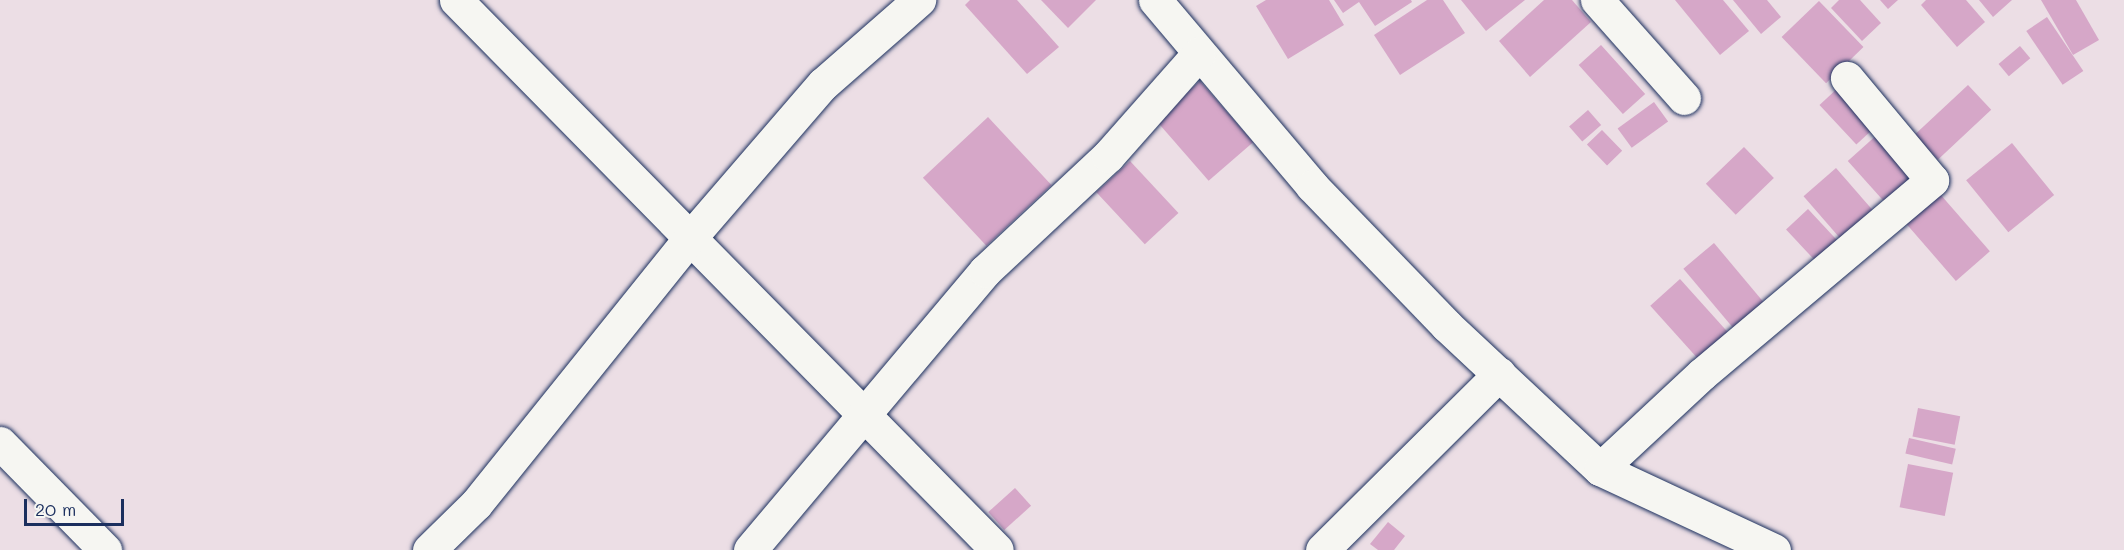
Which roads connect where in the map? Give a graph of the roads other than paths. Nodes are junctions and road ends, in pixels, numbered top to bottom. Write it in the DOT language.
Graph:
graph roads {
  1 [pos="456,0"];
  2 [pos="919,0"];
  3 [pos="1155,0"];
  4 [pos="1597,0"];
  5 [pos="1199,53"];
  6 [pos="1847,78"];
  7 [pos="1684,98"];
  8 [pos="689,239"];
  9 [pos="1498,374"];
  10 [pos="860,415"];
  11 [pos="0,443"];
  12 [pos="1600,469"];
  13 [pos="105,550"];
  14 [pos="429,550"];
  15 [pos="750,550"];
  16 [pos="997,550"];
  17 [pos="1322,550"];
  18 [pos="1774,550"];
  1 -- 8 [label="street"];
  2 -- 8 [label="street"];
  3 -- 5 [label="street"];
  4 -- 7 [label="street"];
  5 -- 9 [label="street"];
  5 -- 10 [label="street"];
  6 -- 12 [label="street"];
  8 -- 10 [label="street"];
  8 -- 14 [label="street"];
  9 -- 12 [label="street"];
  9 -- 17 [label="street"];
  10 -- 15 [label="street"];
  10 -- 16 [label="street"];
  11 -- 13 [label="street"];
  12 -- 18 [label="street"];
}
